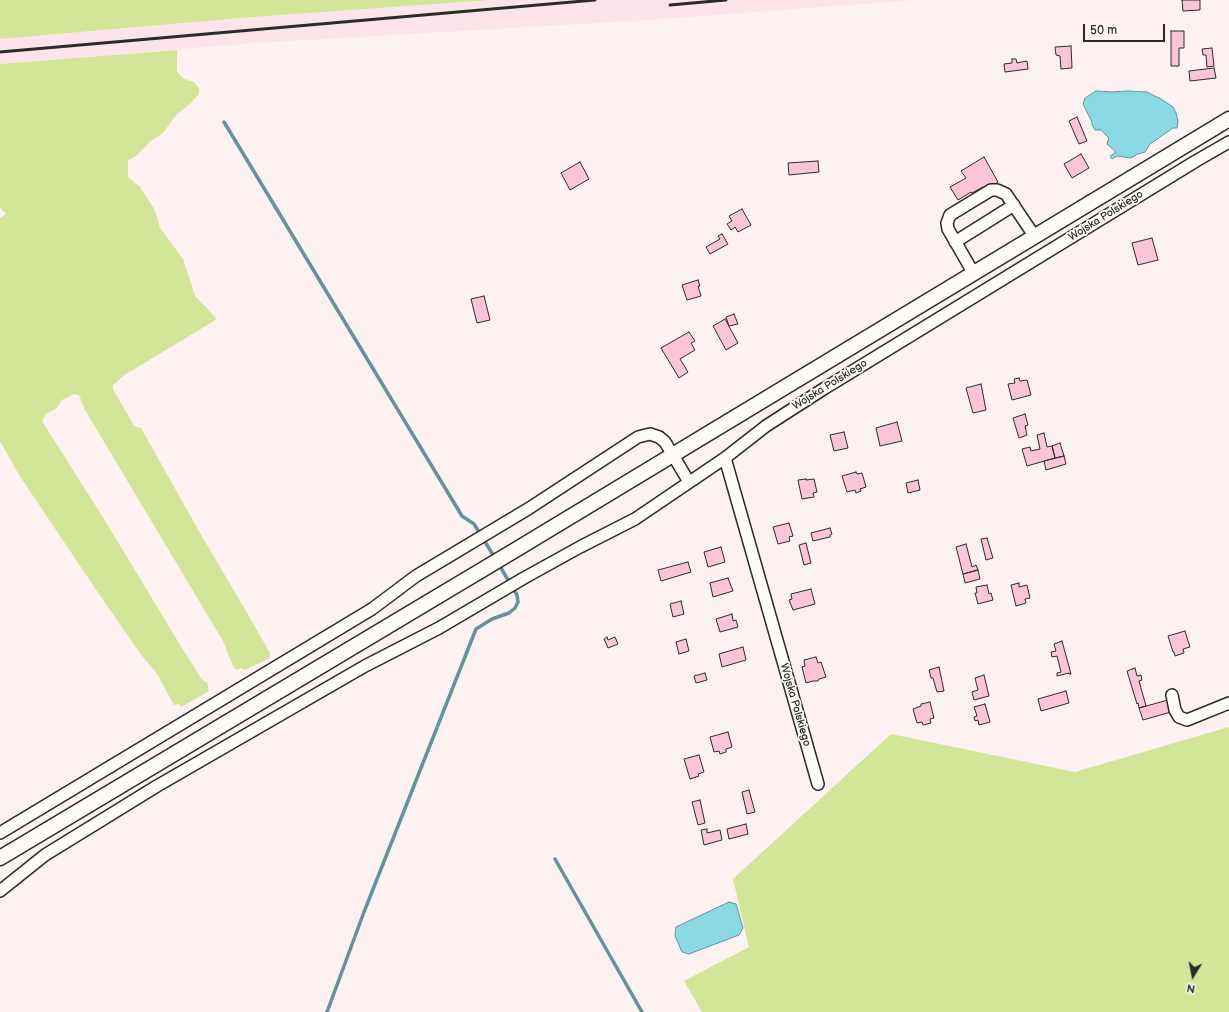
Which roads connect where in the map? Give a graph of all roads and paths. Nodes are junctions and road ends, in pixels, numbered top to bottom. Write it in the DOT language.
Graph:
graph roads {
  1 [pos="1229,120"];
  2 [pos="1229,142"];
  3 [pos="1014,205"];
  4 [pos="1035,237"];
  5 [pos="955,242"];
  6 [pos="974,274"];
  7 [pos="673,456"];
  8 [pos="725,458"];
  9 [pos="690,482"];
  10 [pos="1172,696"];
  11 [pos="1229,703"];
  12 [pos="818,784"];
  13 [pos="0,833"];
  14 [pos="0,858"];
  15 [pos="0,891"];
  1 -- 4 [label="main road, Wojska Polskiego"];
  2 -- 8 [label="street, Wojska Polskiego"];
  3 -- 4 [label="street"];
  3 -- 5 [label="street"];
  3 -- 5 [label="street"];
  4 -- 6 [label="main road, Wojska Polskiego"];
  5 -- 6 [label="street"];
  6 -- 7 [label="main road, Wojska Polskiego"];
  7 -- 9 [label="street"];
  7 -- 13 [label="street"];
  7 -- 14 [label="main road, Wojska Polskiego"];
  8 -- 9 [label="street"];
  8 -- 12 [label="street, Wojska Polskiego"];
  9 -- 15 [label="street"];
  10 -- 11 [label="street"];
}
